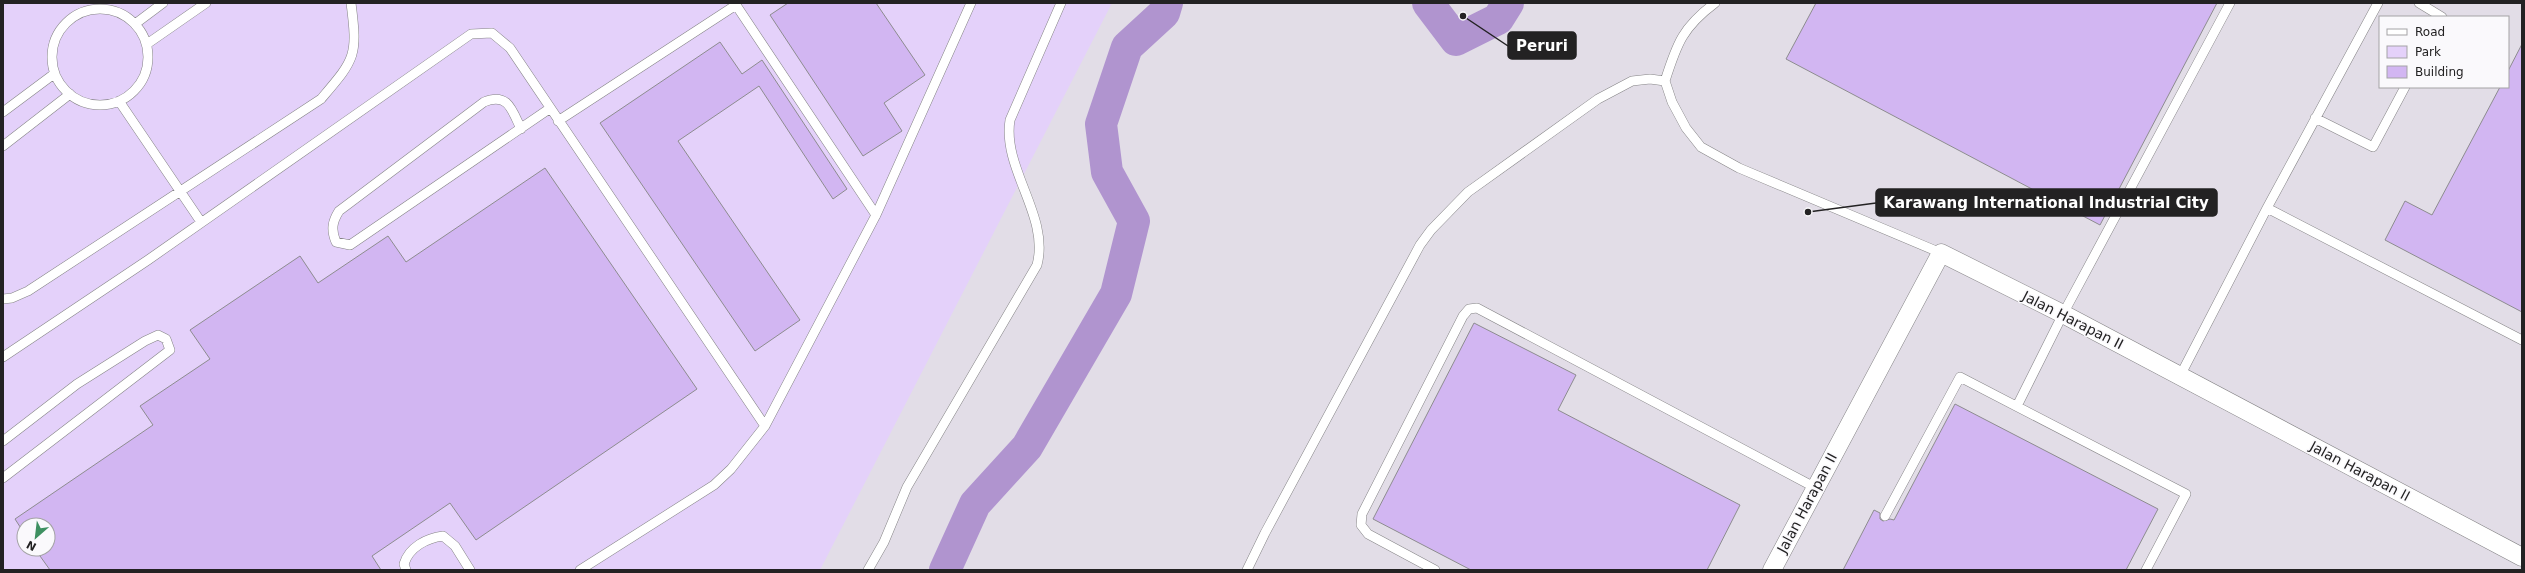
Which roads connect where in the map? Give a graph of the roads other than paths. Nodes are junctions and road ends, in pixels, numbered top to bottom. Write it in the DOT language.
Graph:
graph roads {
  1 [pos="163,3"];
  2 [pos="206,3"];
  3 [pos="351,3"];
  4 [pos="971,3"];
  5 [pos="1061,3"];
  6 [pos="1715,3"];
  7 [pos="2230,3"];
  8 [pos="2378,3"];
  9 [pos="2419,3"];
  10 [pos="738,4"];
  11 [pos="2440,16"];
  12 [pos="135,24"];
  13 [pos="147,44"];
  14 [pos="54,74"];
  15 [pos="1665,81"];
  16 [pos="2404,88"];
  17 [pos="70,94"];
  18 [pos="119,102"];
  19 [pos="549,109"];
  20 [pos="3,112"];
  21 [pos="2316,118"];
  22 [pos="558,122"];
  23 [pos="521,129"];
  24 [pos="3,146"];
  25 [pos="180,191"];
  26 [pos="2267,208"];
  27 [pos="876,215"];
  28 [pos="201,222"];
  29 [pos="1940,253"];
  30 [pos="3,299"];
  31 [pos="2063,314"];
  32 [pos="2522,340"];
  33 [pos="3,357"];
  34 [pos="2180,376"];
  35 [pos="2017,406"];
  36 [pos="765,426"];
  37 [pos="3,442"];
  38 [pos="3,478"];
  39 [pos="1816,488"];
  40 [pos="1885,516"];
  41 [pos="2522,557"];
  42 [pos="406,570"];
  43 [pos="470,570"];
  44 [pos="580,570"];
  45 [pos="868,570"];
  46 [pos="1247,570"];
  47 [pos="1435,570"];
  48 [pos="1772,570"];
  49 [pos="2146,570"];
  1 -- 12 [label="lane"];
  2 -- 13 [label="lane"];
  3 -- 25 [label="lane"];
  4 -- 27 [label="lane"];
  5 -- 45 [label="lane"];
  6 -- 15 [label="lane"];
  7 -- 31 [label="lane"];
  8 -- 21 [label="lane"];
  9 -- 11 [label="lane"];
  10 -- 22 [label="lane"];
  10 -- 27 [label="lane"];
  12 -- 13 [label="lane"];
  12 -- 14 [label="lane"];
  13 -- 18 [label="lane"];
  14 -- 17 [label="lane"];
  14 -- 20 [label="lane"];
  15 -- 29 [label="lane"];
  15 -- 46 [label="lane"];
  16 -- 21 [label="lane"];
  17 -- 18 [label="lane"];
  17 -- 24 [label="lane"];
  18 -- 25 [label="lane"];
  19 -- 22 [label="lane"];
  19 -- 23 [label="lane"];
  19 -- 28 [label="lane"];
  21 -- 26 [label="lane"];
  22 -- 36 [label="lane"];
  23 -- 23 [label="lane"];
  25 -- 28 [label="lane"];
  25 -- 30 [label="lane"];
  26 -- 32 [label="lane"];
  26 -- 34 [label="lane"];
  27 -- 36 [label="lane"];
  28 -- 33 [label="lane"];
  29 -- 31 [label="street, Jalan Harapan II"];
  29 -- 39 [label="street, Jalan Harapan II"];
  31 -- 34 [label="street, Jalan Harapan II"];
  31 -- 35 [label="lane"];
  34 -- 41 [label="street, Jalan Harapan II"];
  35 -- 40 [label="lane"];
  35 -- 49 [label="lane"];
  36 -- 44 [label="lane"];
  37 -- 38 [label="lane"];
  39 -- 47 [label="lane"];
  39 -- 48 [label="street, Jalan Harapan II"];
  42 -- 43 [label="lane"];
}
